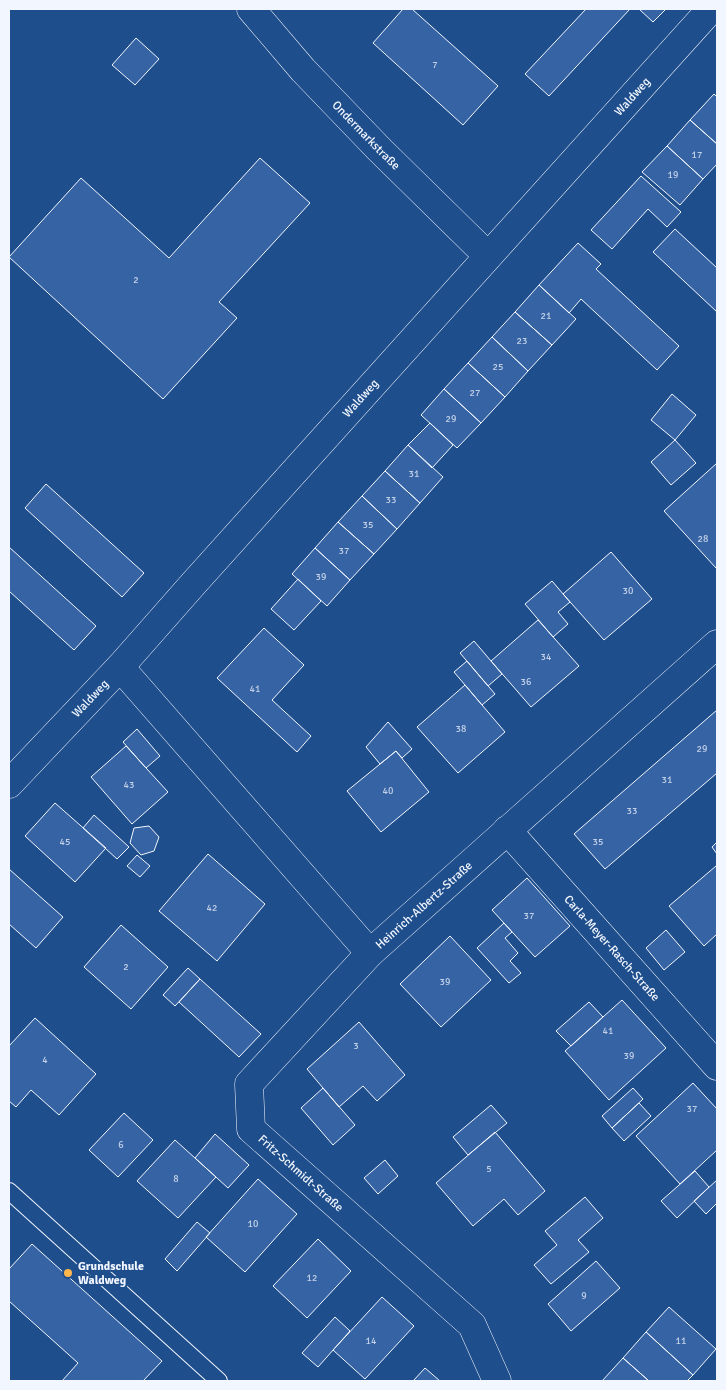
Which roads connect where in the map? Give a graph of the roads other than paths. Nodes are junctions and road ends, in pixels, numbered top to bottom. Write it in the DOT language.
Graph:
graph roads {
  1 [pos="251,9"];
  2 [pos="711,9"];
  3 [pos="488,256"];
  4 [pos="717,644"];
  5 [pos="120,667"];
  6 [pos="9,784"];
  7 [pos="507,830"];
  8 [pos="370,954"];
  9 [pos="717,1066"];
  10 [pos="9,1191"];
  11 [pos="219,1381"];
  12 [pos="497,1381"];
  1 -- 3 [label="street, Ondermarkstraße"];
  2 -- 3 [label="street, Waldweg"];
  3 -- 5 [label="street, Waldweg"];
  4 -- 7 [label="street, Heinrich-Albertz-Straße"];
  5 -- 6 [label="street, Waldweg"];
  5 -- 8 [label="street, Heinrich-Albertz-Straße"];
  7 -- 8 [label="street, Heinrich-Albertz-Straße"];
  7 -- 9 [label="street, Carla-Meyer-Rasch-Straße"];
  8 -- 12 [label="street, Fritz-Schmidt-Straße"];
  10 -- 11 [label="lane"];
}
